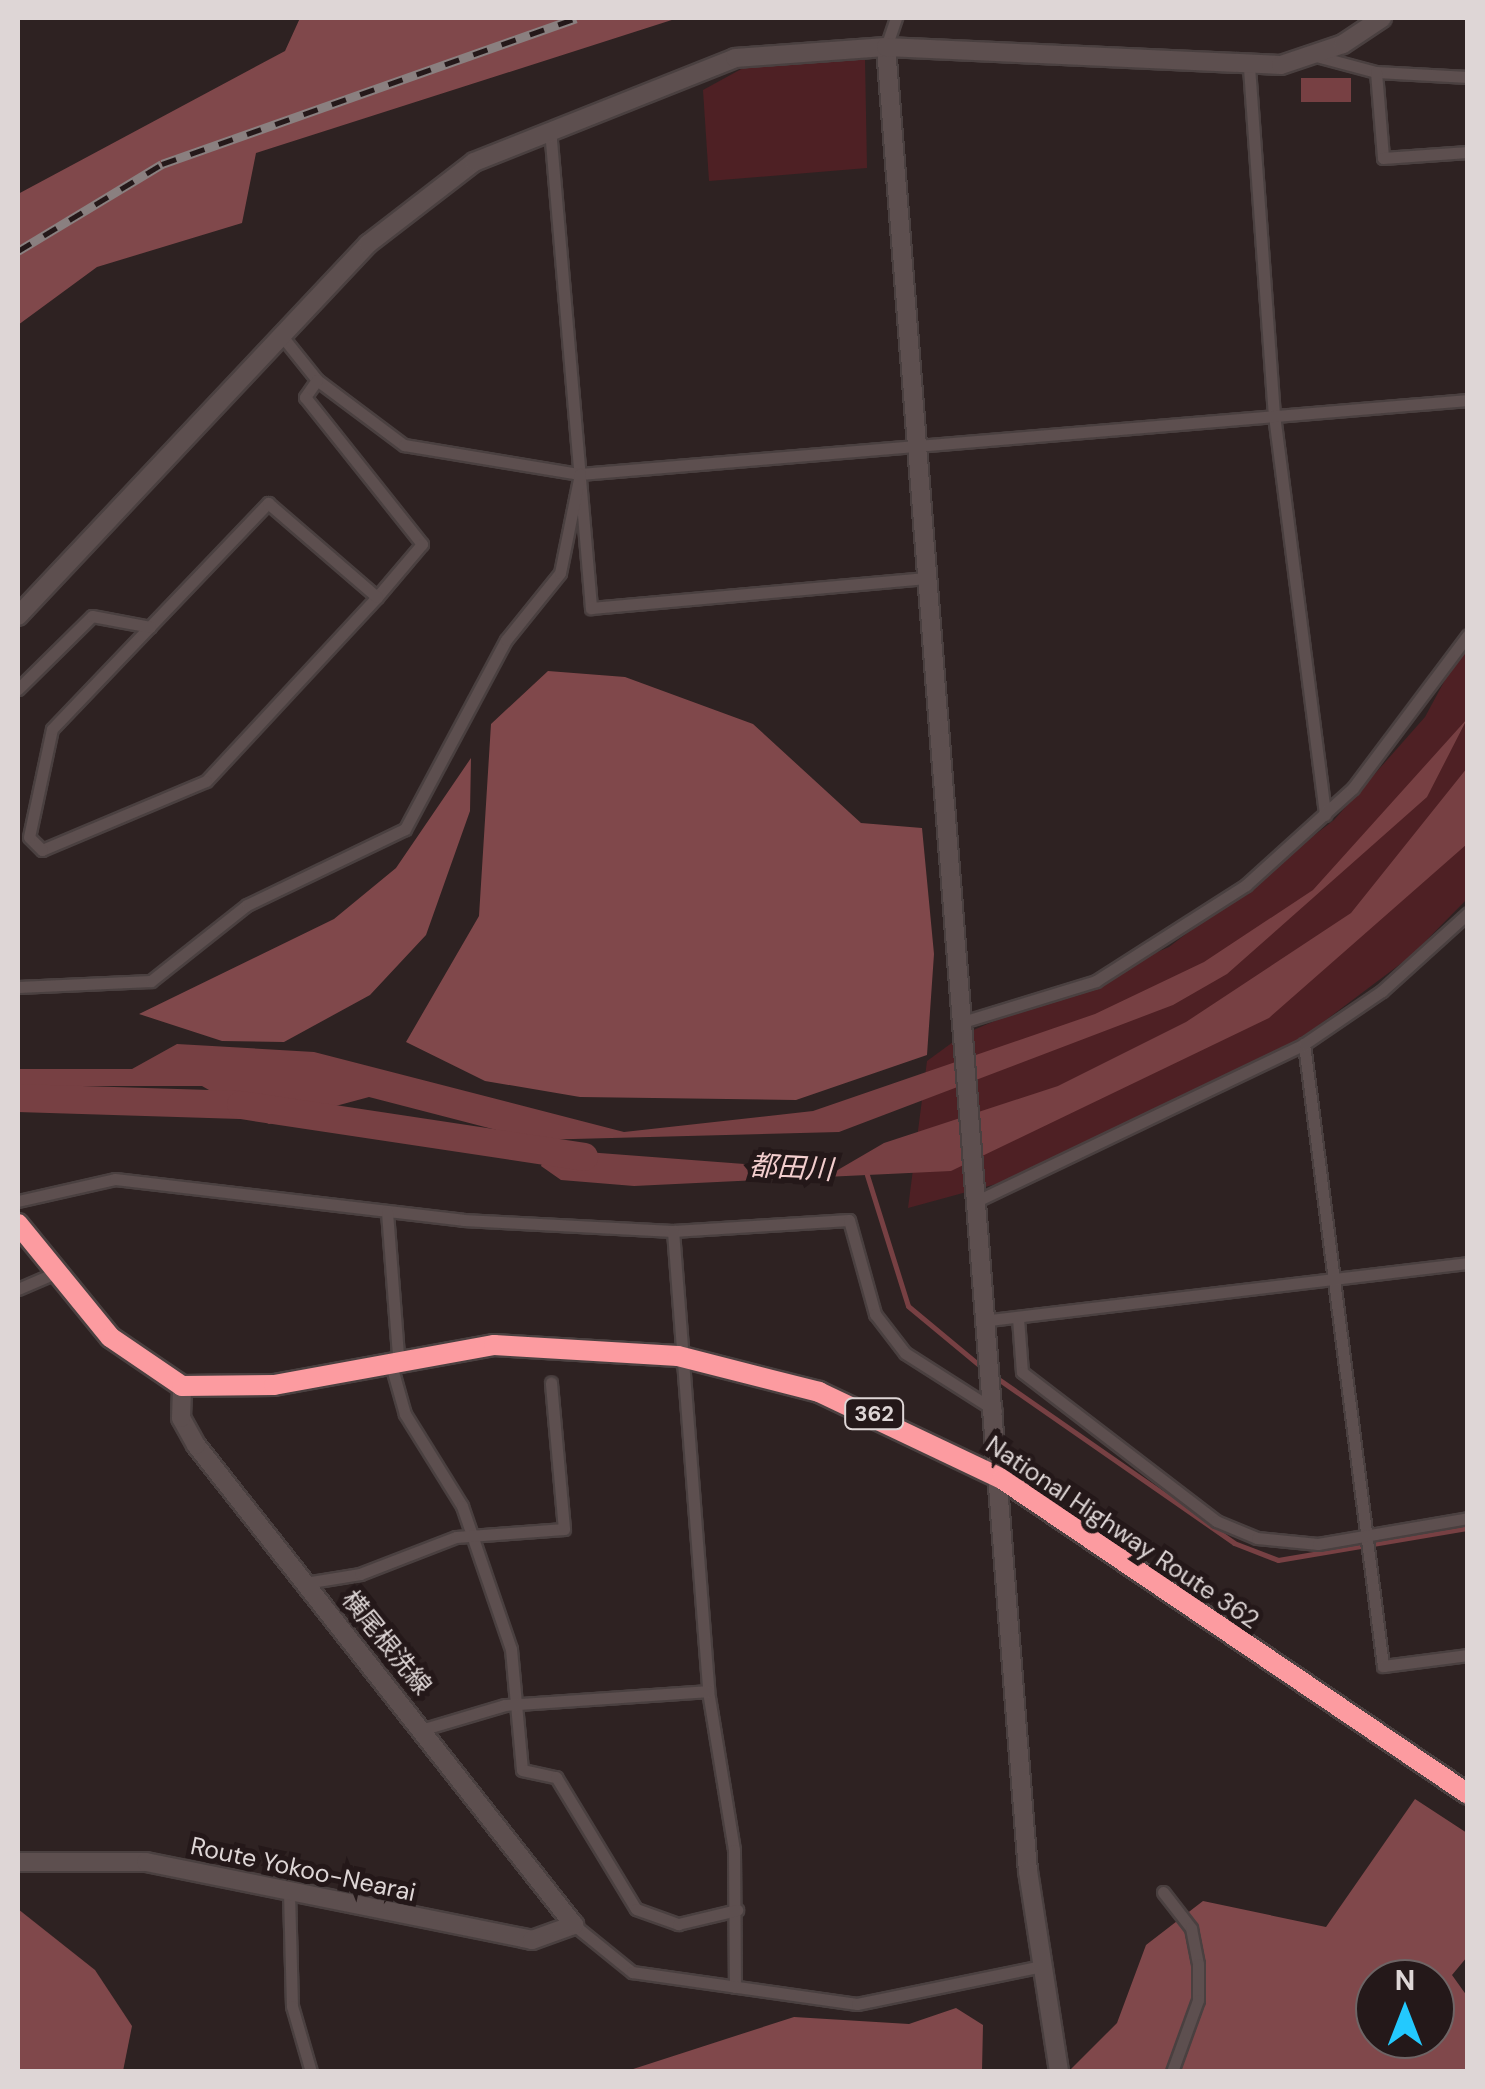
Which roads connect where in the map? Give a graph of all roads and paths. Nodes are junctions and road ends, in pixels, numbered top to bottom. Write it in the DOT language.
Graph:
graph roads {
  1 [pos="896,18"];
  2 [pos="1382,18"];
  3 [pos="1367,23"];
  4 [pos="886,47"];
  5 [pos="1316,56"];
  6 [pos="1248,66"];
  7 [pos="1376,72"];
  8 [pos="1468,77"];
  9 [pos="550,129"];
  10 [pos="1468,152"];
  11 [pos="281,335"];
  12 [pos="317,380"];
  13 [pos="1468,400"];
  14 [pos="1274,415"];
  15 [pos="914,442"];
  16 [pos="580,474"];
  17 [pos="924,578"];
  18 [pos="377,597"];
  19 [pos="18,616"];
  20 [pos="150,627"];
  21 [pos="1468,635"];
  22 [pos="18,689"];
  23 [pos="1325,815"];
  24 [pos="1468,913"];
  25 [pos="18,988"];
  26 [pos="963,1022"];
  27 [pos="1304,1044"];
  28 [pos="979,1194"];
  29 [pos="18,1201"];
  30 [pos="387,1212"];
  31 [pos="18,1224"];
  32 [pos="673,1231"];
  33 [pos="1468,1263"];
  34 [pos="54,1273"];
  35 [pos="1335,1280"];
  36 [pos="18,1289"];
  37 [pos="1018,1318"];
  38 [pos="990,1320"];
  39 [pos="678,1356"];
  40 [pos="394,1357"];
  41 [pos="551,1383"];
  42 [pos="182,1386"];
  43 [pos="995,1402"];
  44 [pos="1002,1478"];
  45 [pos="1468,1518"];
  46 [pos="1366,1531"];
  47 [pos="473,1535"];
  48 [pos="305,1584"];
  49 [pos="1468,1655"];
  50 [pos="708,1691"];
  51 [pos="511,1707"];
  52 [pos="424,1728"];
  53 [pos="1468,1794"];
  54 [pos="18,1862"];
  55 [pos="288,1892"];
  56 [pos="1162,1892"];
  57 [pos="737,1910"];
  58 [pos="574,1926"];
  59 [pos="1042,1966"];
  60 [pos="735,1987"];
  61 [pos="311,2072"];
  62 [pos="1059,2072"];
  63 [pos="1172,2072"];
  1 -- 4 [label="street"];
  2 -- 3 [label="street"];
  3 -- 5 [label="street"];
  4 -- 6 [label="street"];
  4 -- 9 [label="street"];
  4 -- 15 [label="street"];
  5 -- 6 [label="street"];
  5 -- 7 [label="street"];
  6 -- 14 [label="street"];
  7 -- 8 [label="street"];
  7 -- 10 [label="street"];
  9 -- 11 [label="street"];
  9 -- 16 [label="street"];
  11 -- 12 [label="street"];
  11 -- 19 [label="street"];
  12 -- 16 [label="street"];
  12 -- 18 [label="street"];
  13 -- 14 [label="street"];
  14 -- 15 [label="street"];
  14 -- 23 [label="street"];
  15 -- 16 [label="street"];
  15 -- 17 [label="street"];
  16 -- 17 [label="street"];
  16 -- 25 [label="street"];
  17 -- 26 [label="street"];
  18 -- 20 [label="street"];
  18 -- 20 [label="street"];
  20 -- 22 [label="street"];
  21 -- 23 [label="street"];
  23 -- 26 [label="street"];
  24 -- 27 [label="street"];
  26 -- 28 [label="street"];
  27 -- 28 [label="street"];
  27 -- 35 [label="street"];
  28 -- 38 [label="street"];
  29 -- 30 [label="street"];
  30 -- 32 [label="street"];
  30 -- 40 [label="street"];
  31 -- 34 [label="highway"];
  32 -- 39 [label="street"];
  32 -- 43 [label="street"];
  33 -- 35 [label="street"];
  34 -- 36 [label="street"];
  34 -- 42 [label="highway"];
  35 -- 37 [label="street"];
  35 -- 46 [label="street"];
  37 -- 38 [label="street"];
  37 -- 46 [label="street"];
  38 -- 43 [label="street"];
  39 -- 40 [label="highway, National Highway Route 362 / 362"];
  39 -- 44 [label="highway, National Highway Route 362 / 362"];
  39 -- 50 [label="street"];
  40 -- 42 [label="highway, National Highway Route 362 / 362"];
  40 -- 47 [label="street"];
  41 -- 47 [label="street"];
  42 -- 48 [label="street, 横尾根洗線"];
  43 -- 44 [label="street"];
  44 -- 53 [label="highway, National Highway Route 362 / 362"];
  44 -- 59 [label="street"];
  45 -- 46 [label="street"];
  46 -- 49 [label="street"];
  47 -- 48 [label="street"];
  47 -- 51 [label="street"];
  48 -- 52 [label="street, 横尾根洗線"];
  50 -- 51 [label="street"];
  50 -- 57 [label="street"];
  51 -- 52 [label="street"];
  51 -- 57 [label="street"];
  52 -- 58 [label="street, 横尾根洗線"];
  54 -- 55 [label="street, Route Yokoo-Nearai"];
  55 -- 58 [label="street, Route Yokoo-Nearai"];
  55 -- 61 [label="street"];
  56 -- 63 [label="street"];
  57 -- 60 [label="street"];
  58 -- 60 [label="street"];
  59 -- 60 [label="street"];
  59 -- 62 [label="street"];
}
